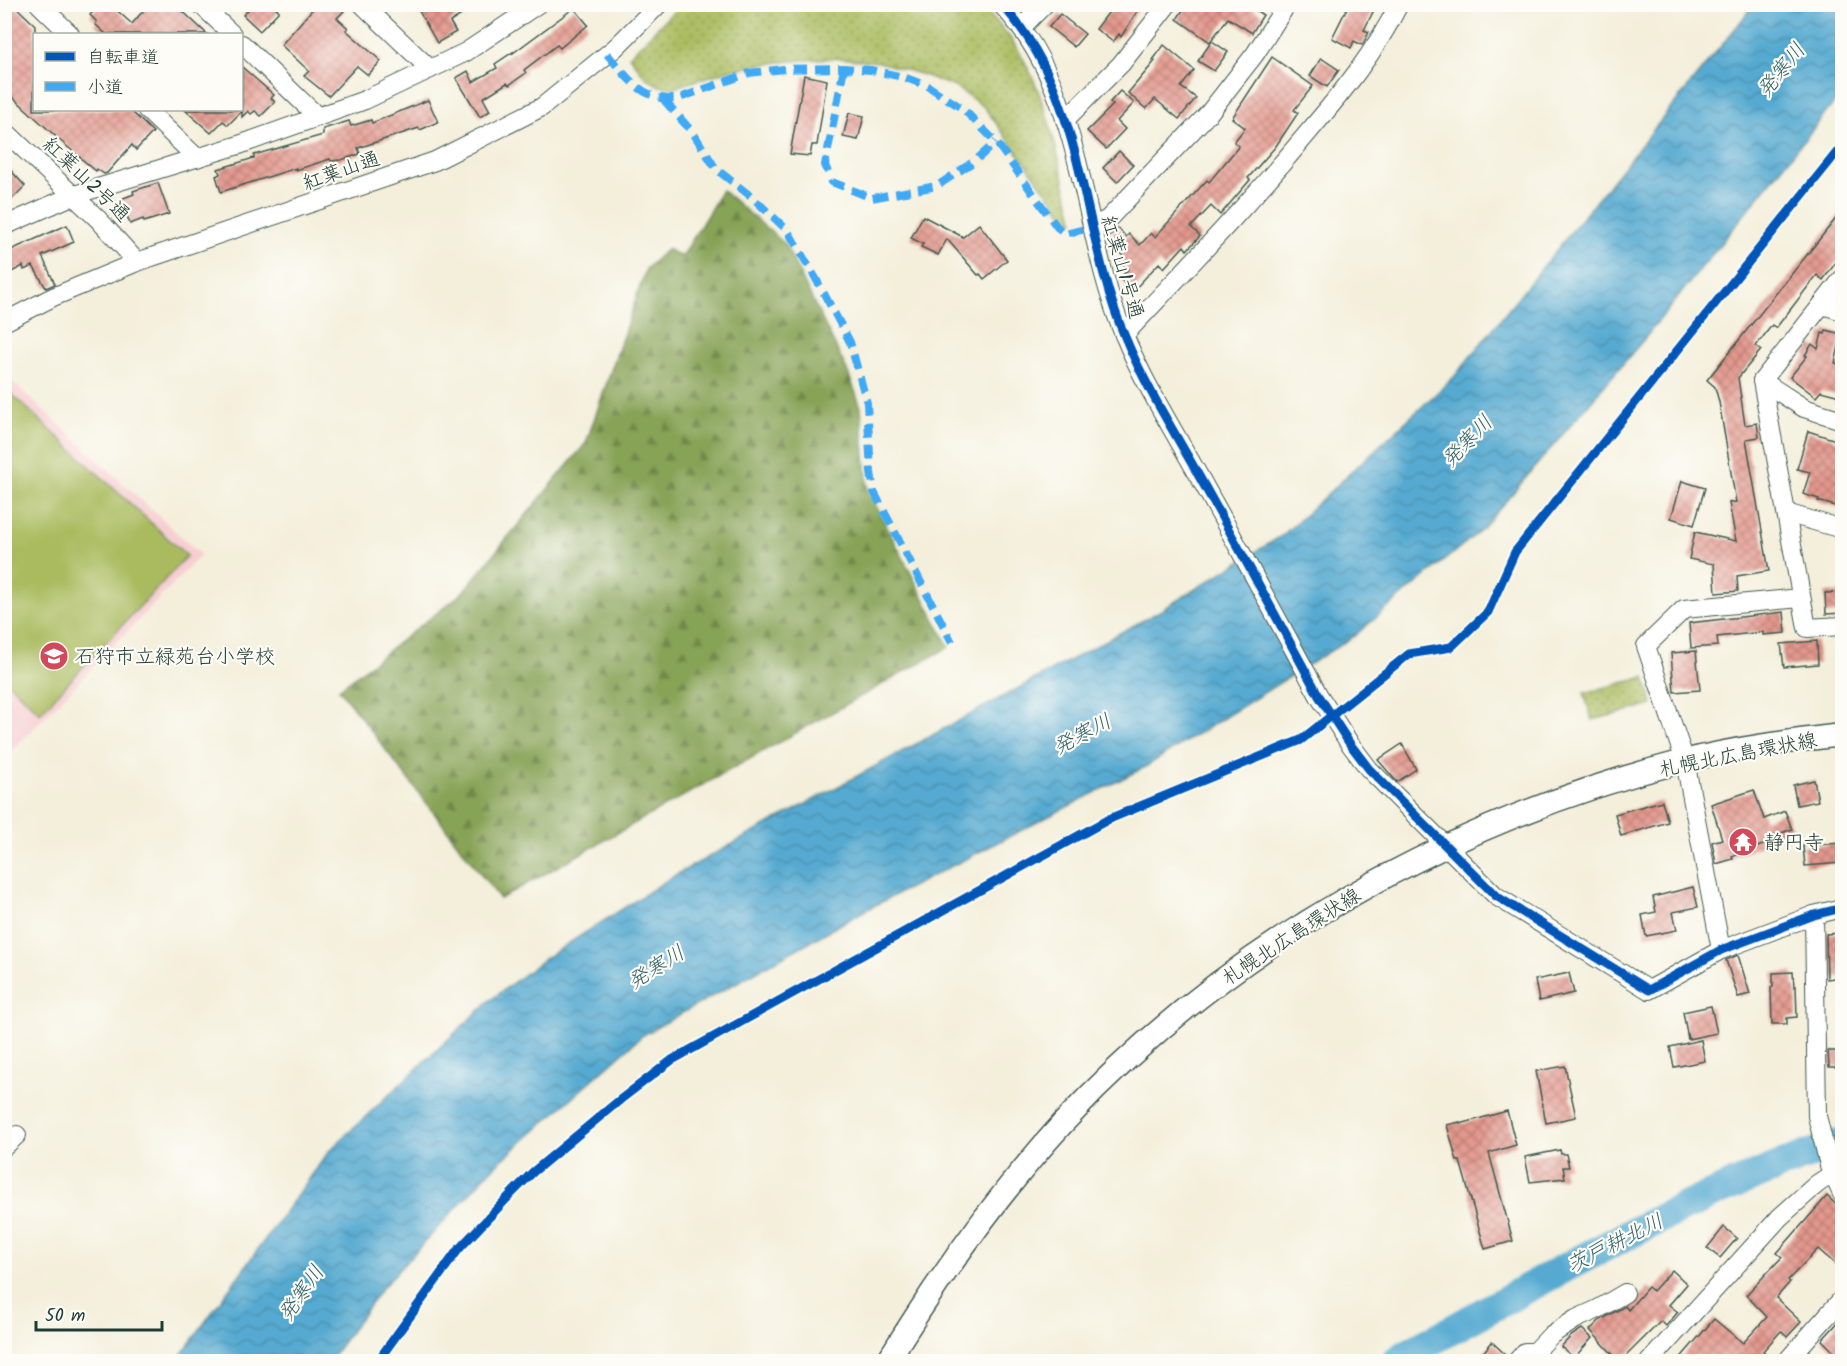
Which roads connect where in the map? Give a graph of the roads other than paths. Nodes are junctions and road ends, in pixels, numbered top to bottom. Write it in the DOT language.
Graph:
graph roads {
  1 [pos="39,4"];
  2 [pos="200,4"];
  3 [pos="362,4"];
  4 [pos="537,4"];
  5 [pos="659,4"];
  6 [pos="1000,4"];
  7 [pos="1045,4"];
  8 [pos="1168,4"];
  9 [pos="1287,4"];
  10 [pos="1399,4"];
  11 [pos="1022,28"];
  12 [pos="69,33"];
  13 [pos="231,33"];
  14 [pos="243,45"];
  15 [pos="430,69"];
  16 [pos="148,111"];
  17 [pos="318,117"];
  18 [pos="1065,120"];
  19 [pos="4,130"];
  20 [pos="197,158"];
  21 [pos="74,195"];
  22 [pos="4,226"];
  23 [pos="1092,227"];
  24 [pos="137,262"];
  25 [pos="1842,279"];
  26 [pos="1822,305"];
  27 [pos="1842,311"];
  28 [pos="4,322"];
  29 [pos="1124,335"];
  30 [pos="1762,381"];
  31 [pos="1842,420"];
  32 [pos="1786,513"];
  33 [pos="1842,529"];
  34 [pos="1801,598"];
  35 [pos="1842,626"];
  36 [pos="1842,735"];
  37 [pos="1685,761"];
  38 [pos="1445,845"];
  39 [pos="1842,908"];
  40 [pos="1814,915"];
  41 [pos="1721,950"];
  42 [pos="1837,1182"];
  43 [pos="1625,1293"];
  44 [pos="1842,1299"];
  45 [pos="1540,1357"];
  46 [pos="888,1362"];
  47 [pos="1516,1362"];
  48 [pos="1649,1362"];
  49 [pos="1786,1362"];
  1 -- 12 [label="street"];
  2 -- 13 [label="street"];
  3 -- 15 [label="street"];
  4 -- 15 [label="street"];
  5 -- 24 [label="street, 紅葉山通"];
  6 -- 11 [label="street, 紅葉山1号通"];
  7 -- 11 [label="street"];
  8 -- 18 [label="street"];
  9 -- 23 [label="street"];
  10 -- 29 [label="street"];
  11 -- 18 [label="street, 紅葉山1号通"];
  14 -- 17 [label="street"];
  15 -- 17 [label="street"];
  16 -- 20 [label="street"];
  17 -- 20 [label="street"];
  18 -- 23 [label="street, 紅葉山1号通"];
  19 -- 21 [label="street, 紅葉山2号通"];
  20 -- 21 [label="street"];
  21 -- 22 [label="street"];
  21 -- 24 [label="street, 紅葉山2号通"];
  23 -- 29 [label="street, 紅葉山1号通"];
  24 -- 28 [label="street, 紅葉山通"];
  25 -- 26 [label="street"];
  26 -- 27 [label="street"];
  26 -- 30 [label="street"];
  29 -- 38 [label="street, 紅葉山1号通"];
  30 -- 31 [label="street"];
  30 -- 32 [label="street"];
  32 -- 33 [label="street"];
  32 -- 34 [label="street"];
  34 -- 35 [label="street"];
  34 -- 37 [label="street"];
  36 -- 37 [label="main road, 札幌北広島環状線"];
  37 -- 38 [label="main road, 札幌北広島環状線"];
  37 -- 41 [label="street"];
  38 -- 41 [label="street, 紅葉山1号通"];
  38 -- 46 [label="main road, 札幌北広島環状線"];
  39 -- 40 [label="street"];
  40 -- 41 [label="street"];
  40 -- 42 [label="street"];
  42 -- 48 [label="street"];
  43 -- 45 [label="street"];
  44 -- 49 [label="street"];
  45 -- 47 [label="street"];
}
